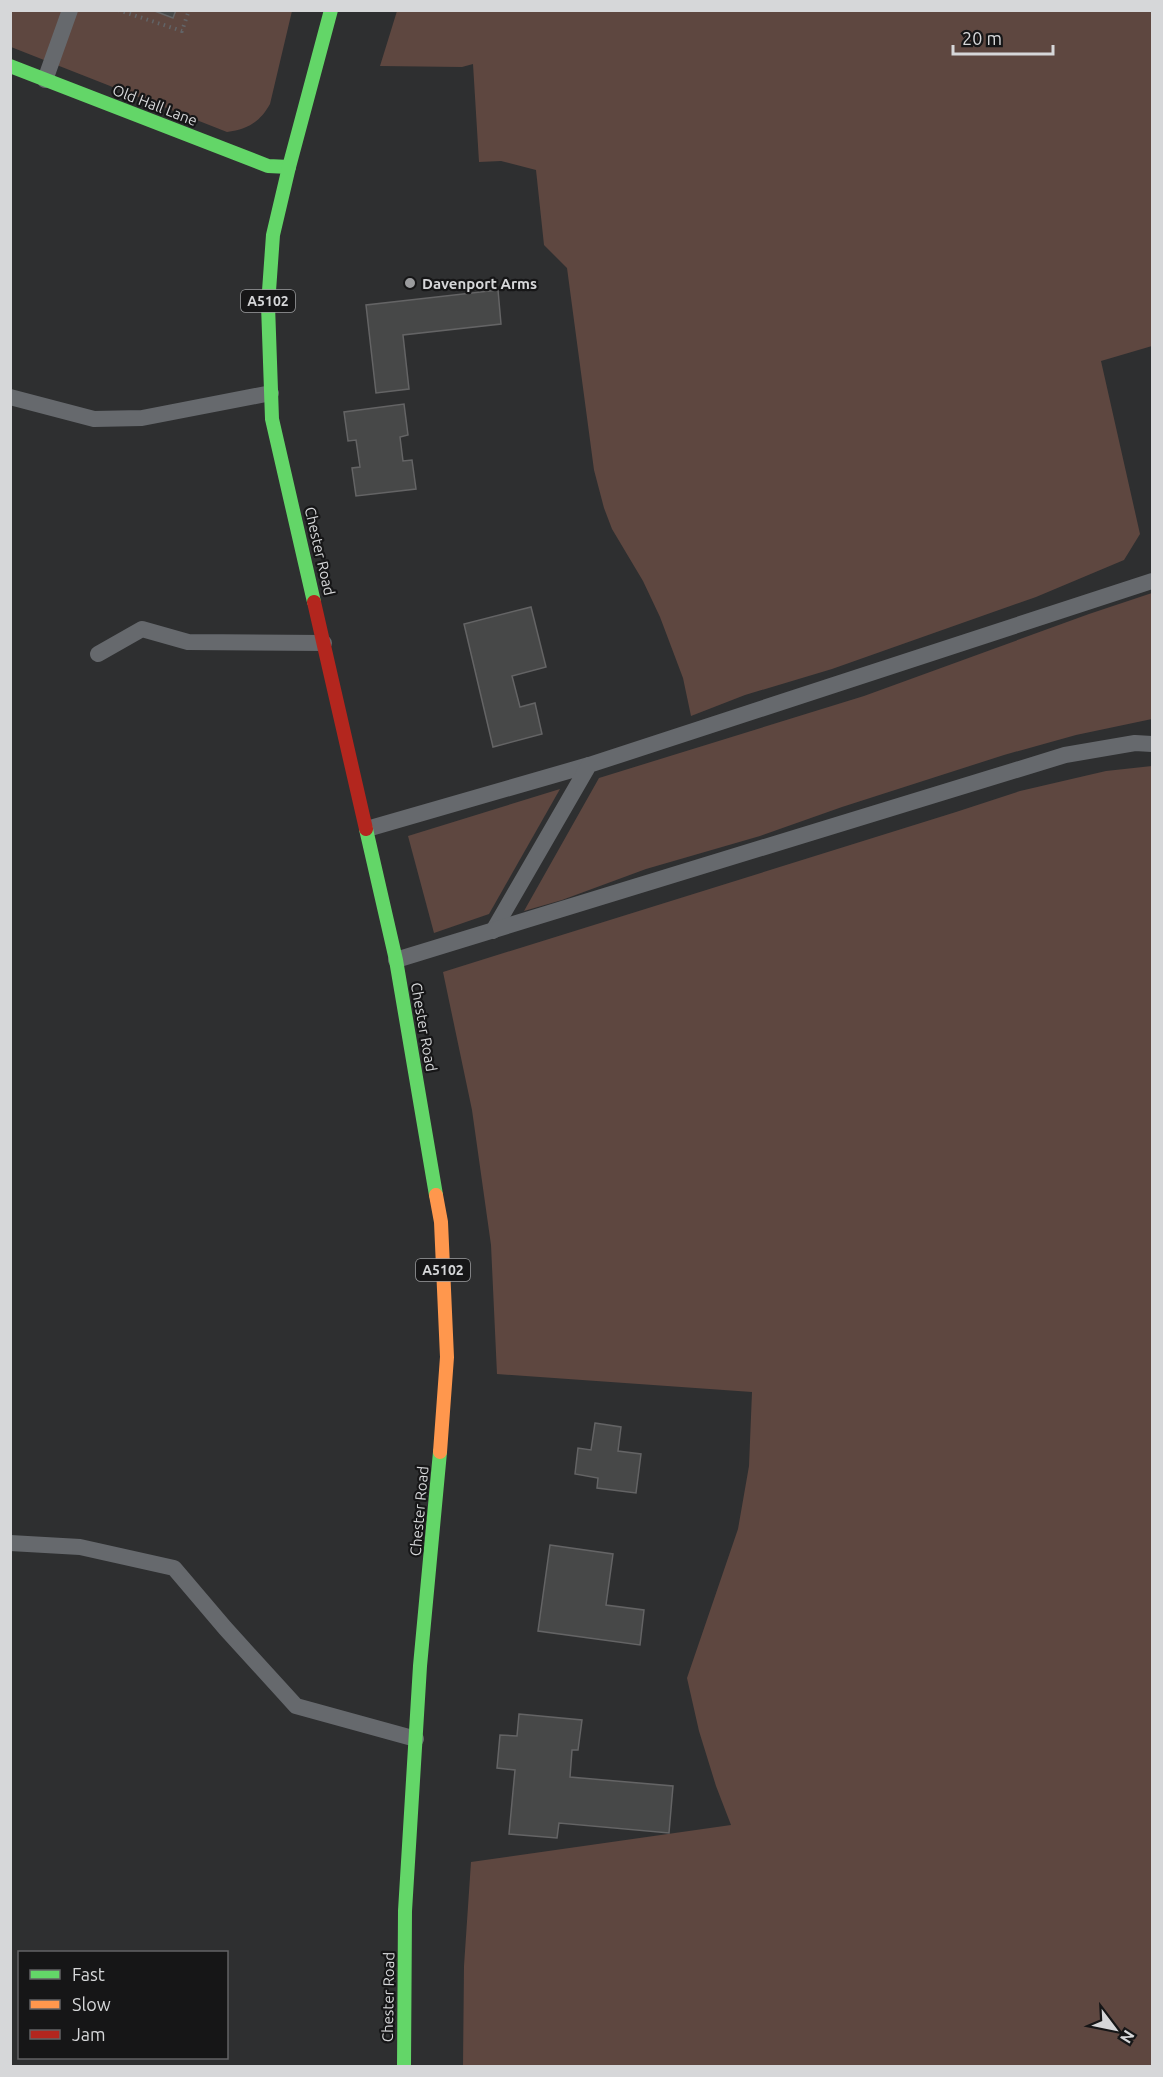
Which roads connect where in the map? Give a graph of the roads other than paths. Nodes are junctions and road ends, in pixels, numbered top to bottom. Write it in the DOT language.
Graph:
graph roads {
  1 [pos="70,10"];
  2 [pos="331,10"];
  3 [pos="10,66"];
  4 [pos="45,80"];
  5 [pos="289,167"];
  6 [pos="271,393"];
  7 [pos="10,397"];
  8 [pos="1152,581"];
  9 [pos="324,643"];
  10 [pos="98,654"];
  11 [pos="1152,744"];
  12 [pos="589,765"];
  13 [pos="367,829"];
  14 [pos="493,932"];
  15 [pos="396,960"];
  16 [pos="10,1543"];
  17 [pos="416,1739"];
  18 [pos="404,2067"];
  1 -- 4 [label="lane"];
  2 -- 5 [label="main road, Chester Road / A5102"];
  3 -- 4 [label="main road, Old Hall Lane"];
  4 -- 5 [label="main road, Old Hall Lane"];
  5 -- 6 [label="main road, Chester Road / A5102"];
  6 -- 7 [label="lane"];
  6 -- 9 [label="main road, Chester Road / A5102"];
  8 -- 12 [label="lane"];
  9 -- 10 [label="lane"];
  9 -- 13 [label="main road, Chester Road / A5102"];
  11 -- 14 [label="lane"];
  12 -- 13 [label="lane"];
  12 -- 14 [label="lane"];
  13 -- 15 [label="main road, Chester Road / A5102"];
  14 -- 15 [label="lane"];
  15 -- 17 [label="main road, Chester Road / A5102"];
  16 -- 17 [label="lane"];
  17 -- 18 [label="main road, Chester Road / A5102"];
}
